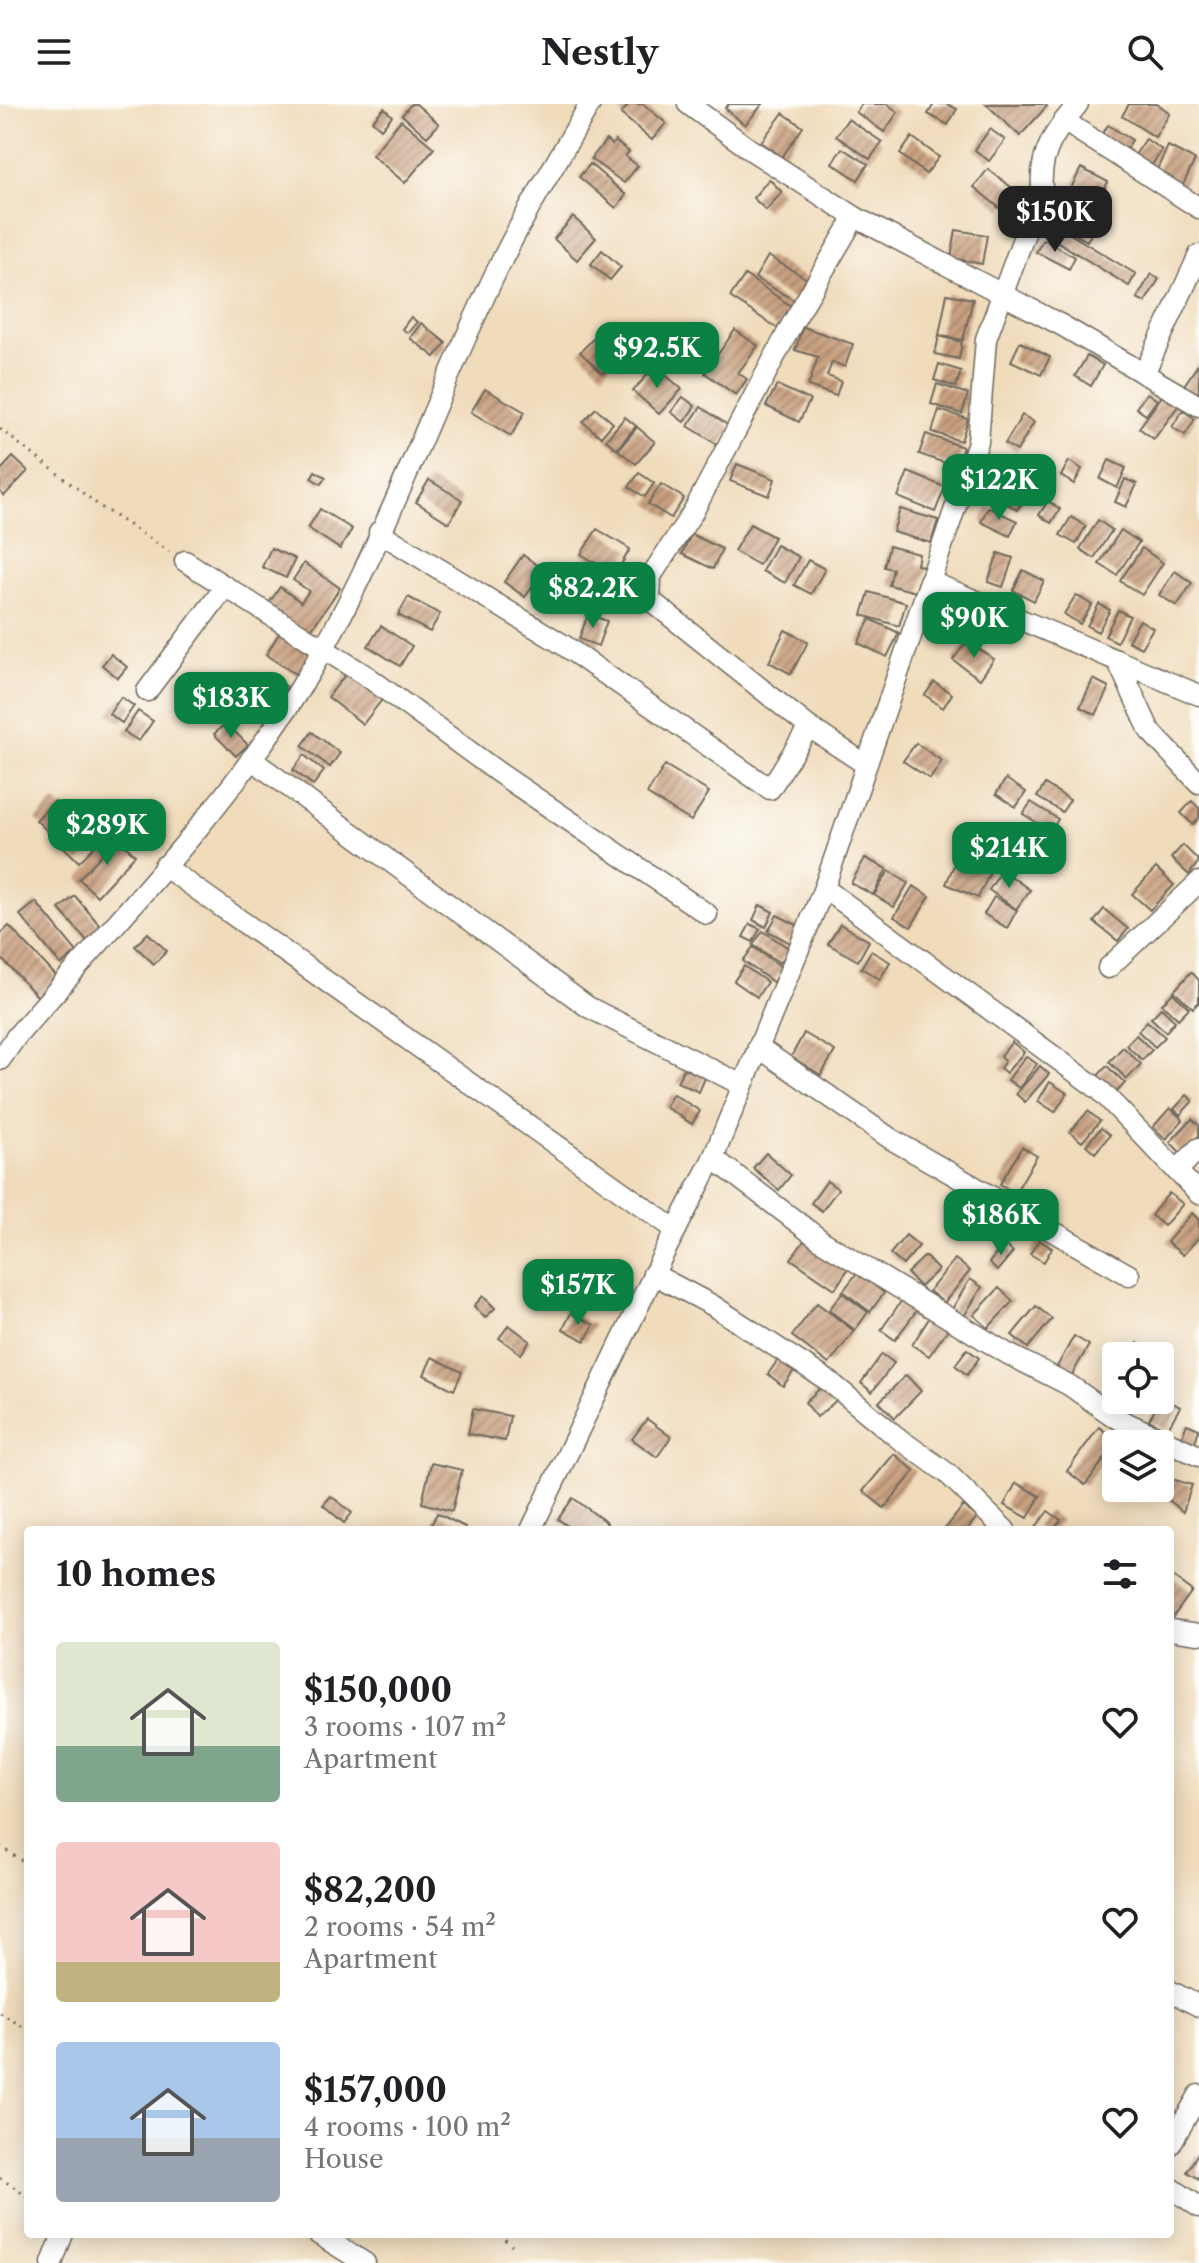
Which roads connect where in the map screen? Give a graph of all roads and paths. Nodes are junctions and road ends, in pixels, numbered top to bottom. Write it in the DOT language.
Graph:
graph roads {
  1 [pos="590,104"];
  2 [pos="688,104"];
  3 [pos="1078,104"];
  4 [pos="1064,121"];
  5 [pos="1199,208"];
  6 [pos="855,217"];
  7 [pos="1199,255"];
  8 [pos="1001,296"];
  9 [pos="1144,374"];
  10 [pos="1199,406"];
  11 [pos="0,429"];
  12 [pos="379,532"];
  13 [pos="185,561"];
  14 [pos="929,581"];
  15 [pos="225,587"];
  16 [pos="321,650"];
  17 [pos="1117,660"];
  18 [pos="147,691"];
  19 [pos="1199,695"];
  20 [pos="809,727"];
  21 [pos="251,759"];
  22 [pos="865,764"];
  23 [pos="1199,783"];
  24 [pos="164,866"];
  25 [pos="1199,882"];
  26 [pos="824,888"];
  27 [pos="707,914"];
  28 [pos="1108,968"];
  29 [pos="758,1047"];
  30 [pos="0,1060"];
  31 [pos="742,1085"];
  32 [pos="1199,1148"];
  33 [pos="713,1158"];
  34 [pos="1177,1171"];
  35 [pos="1199,1194"];
  36 [pos="676,1230"];
  37 [pos="653,1274"];
  38 [pos="1129,1275"];
  39 [pos="1199,1456"];
  40 [pos="533,1526"];
  41 [pos="1001,1526"];
  42 [pos="1174,1631"];
  43 [pos="1199,1634"];
  44 [pos="0,1846"];
  45 [pos="24,1862"];
  46 [pos="1174,1993"];
  47 [pos="1199,2006"];
  48 [pos="0,2013"];
  49 [pos="24,2028"];
  50 [pos="1199,2095"];
  51 [pos="1174,2138"];
  52 [pos="0,2178"];
  53 [pos="1174,2190"];
  54 [pos="24,2194"];
  55 [pos="1199,2207"];
  56 [pos="61,2238"];
  57 [pos="324,2238"];
  58 [pos="503,2238"];
  59 [pos="512,2246"];
  60 [pos="52,2263"];
  61 [pos="365,2263"];
  1 -- 12 [label="street"];
  2 -- 6 [label="street"];
  3 -- 4 [label="street"];
  4 -- 5 [label="street"];
  4 -- 8 [label="street"];
  6 -- 8 [label="street"];
  6 -- 20 [label="street"];
  7 -- 9 [label="street"];
  8 -- 9 [label="street"];
  8 -- 14 [label="street"];
  9 -- 10 [label="street"];
  11 -- 13 [label="path"];
  12 -- 16 [label="street"];
  12 -- 20 [label="street"];
  13 -- 15 [label="street"];
  14 -- 17 [label="street"];
  14 -- 22 [label="street"];
  15 -- 16 [label="street"];
  15 -- 18 [label="street"];
  16 -- 21 [label="street"];
  16 -- 27 [label="street"];
  17 -- 19 [label="street"];
  17 -- 23 [label="street"];
  20 -- 22 [label="street"];
  21 -- 24 [label="street"];
  21 -- 31 [label="street"];
  22 -- 26 [label="street"];
  24 -- 30 [label="street"];
  24 -- 36 [label="street"];
  25 -- 28 [label="street"];
  26 -- 29 [label="street"];
  26 -- 34 [label="street"];
  29 -- 31 [label="street"];
  29 -- 38 [label="street"];
  31 -- 33 [label="street"];
  32 -- 34 [label="street"];
  33 -- 36 [label="street"];
  33 -- 39 [label="street"];
  34 -- 35 [label="street"];
  36 -- 37 [label="street"];
  37 -- 40 [label="street"];
  37 -- 41 [label="street"];
  42 -- 43 [label="street"];
  44 -- 45 [label="path"];
  46 -- 47 [label="street"];
  48 -- 49 [label="path"];
  50 -- 51 [label="street"];
  52 -- 54 [label="path"];
  53 -- 55 [label="street"];
  56 -- 60 [label="street"];
  57 -- 61 [label="street"];
  58 -- 59 [label="path"];
}
